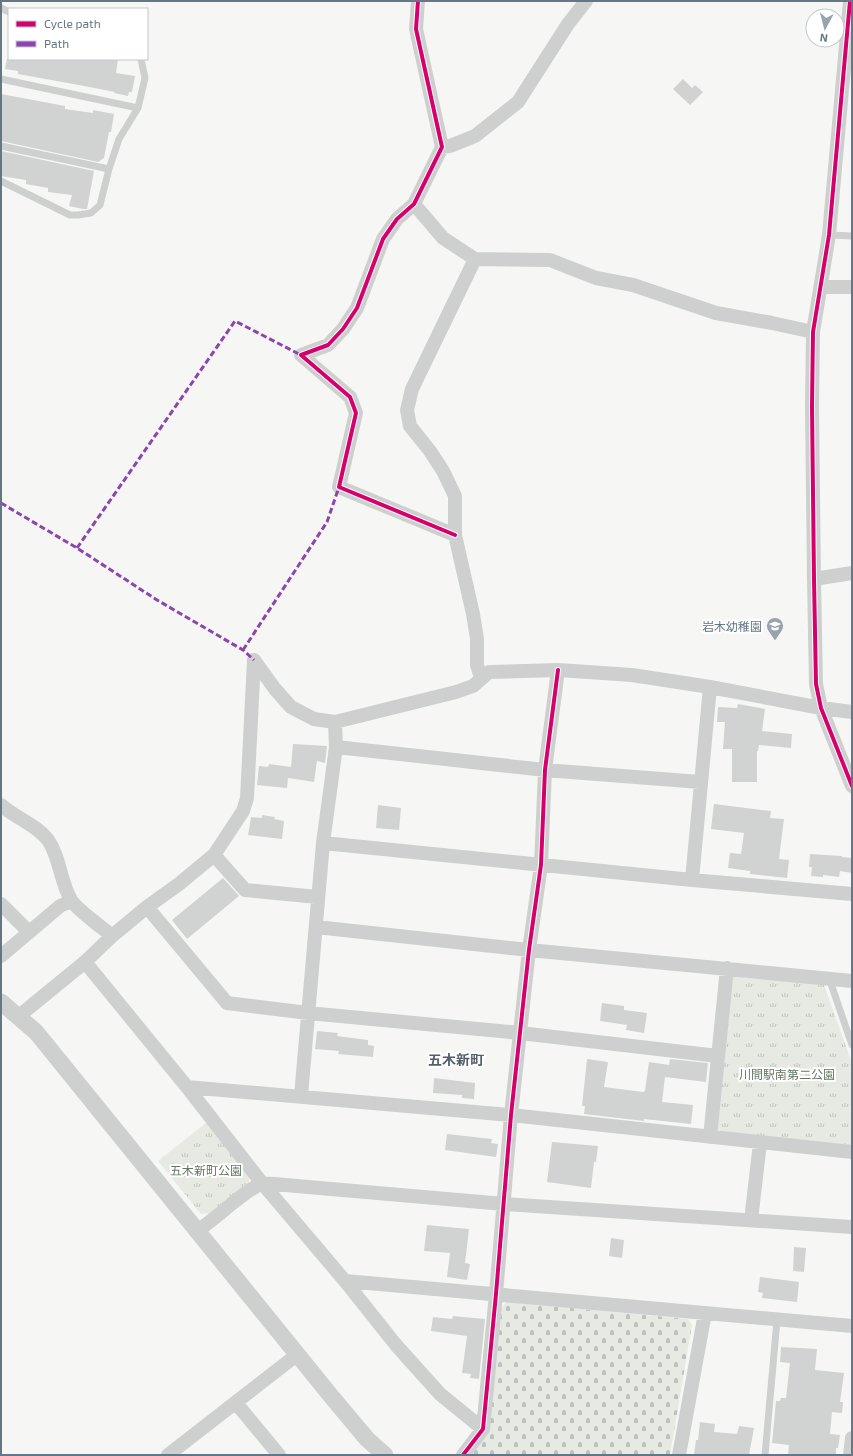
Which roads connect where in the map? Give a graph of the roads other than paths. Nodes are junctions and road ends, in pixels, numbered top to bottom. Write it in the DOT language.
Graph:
graph roads {
  1 [pos="418,1"];
  2 [pos="586,1"];
  3 [pos="850,1"];
  4 [pos="142,60"];
  5 [pos="1,79"];
  6 [pos="138,108"];
  7 [pos="1,146"];
  8 [pos="442,147"];
  9 [pos="109,169"];
  10 [pos="1,181"];
  11 [pos="414,204"];
  12 [pos="830,235"];
  13 [pos="852,236"];
  14 [pos="475,259"];
  15 [pos="821,287"];
  16 [pos="852,287"];
  17 [pos="813,332"];
  18 [pos="455,535"];
  19 [pos="852,573"];
  20 [pos="814,579"];
  21 [pos="558,670"];
  22 [pos="481,678"];
  23 [pos="710,687"];
  24 [pos="821,708"];
  25 [pos="852,712"];
  26 [pos="335,722"];
  27 [pos="336,747"];
  28 [pos="545,770"];
  29 [pos="700,782"];
  30 [pos="852,786"];
  31 [pos="4,812"];
  32 [pos="323,843"];
  33 [pos="214,855"];
  34 [pos="540,865"];
  35 [pos="692,880"];
  36 [pos="852,894"];
  37 [pos="318,897"];
  38 [pos="71,901"];
  39 [pos="1,904"];
  40 [pos="146,907"];
  41 [pos="316,927"];
  42 [pos="29,932"];
  43 [pos="112,936"];
  44 [pos="529,950"];
  45 [pos="1,956"];
  46 [pos="85,962"];
  47 [pos="727,968"];
  48 [pos="829,978"];
  49 [pos="852,981"];
  50 [pos="1,1002"];
  51 [pos="308,1013"];
  52 [pos="19,1016"];
  53 [pos="520,1033"];
  54 [pos="852,1045"];
  55 [pos="718,1056"];
  56 [pos="187,1087"];
  57 [pos="301,1096"];
  58 [pos="512,1116"];
  59 [pos="710,1137"];
  60 [pos="760,1143"];
  61 [pos="852,1152"];
  62 [pos="262,1183"];
  63 [pos="504,1204"];
  64 [pos="751,1220"];
  65 [pos="852,1227"];
  66 [pos="197,1231"];
  67 [pos="345,1281"];
  68 [pos="496,1294"];
  69 [pos="705,1313"];
  70 [pos="777,1320"];
  71 [pos="852,1326"];
  72 [pos="298,1354"];
  73 [pos="236,1403"];
  74 [pos="483,1429"];
  75 [pos="852,1438"];
  76 [pos="168,1455"];
  77 [pos="279,1455"];
  78 [pos="385,1455"];
  79 [pos="463,1455"];
  80 [pos="679,1455"];
  81 [pos="765,1455"];
  82 [pos="850,1455"];
  1 -- 8 [label="street"];
  2 -- 8 [label="street"];
  3 -- 12 [label="street"];
  4 -- 6 [label="lane"];
  5 -- 6 [label="lane"];
  6 -- 9 [label="lane"];
  7 -- 9 [label="lane"];
  8 -- 11 [label="street"];
  9 -- 10 [label="lane"];
  11 -- 14 [label="street"];
  11 -- 18 [label="street"];
  12 -- 13 [label="lane"];
  12 -- 15 [label="street"];
  14 -- 17 [label="street"];
  14 -- 18 [label="street"];
  15 -- 16 [label="street"];
  15 -- 17 [label="street"];
  17 -- 20 [label="street"];
  18 -- 22 [label="street"];
  19 -- 20 [label="street"];
  20 -- 24 [label="street"];
  21 -- 22 [label="street"];
  21 -- 23 [label="street"];
  21 -- 28 [label="street"];
  22 -- 26 [label="street"];
  23 -- 24 [label="street"];
  23 -- 29 [label="street"];
  24 -- 25 [label="street"];
  24 -- 30 [label="street"];
  26 -- 27 [label="street"];
  26 -- 33 [label="street"];
  27 -- 28 [label="street"];
  27 -- 32 [label="street"];
  28 -- 29 [label="street"];
  28 -- 34 [label="street"];
  29 -- 35 [label="street"];
  31 -- 38 [label="street"];
  32 -- 34 [label="street"];
  32 -- 37 [label="street"];
  33 -- 37 [label="street"];
  33 -- 40 [label="street"];
  34 -- 35 [label="street"];
  34 -- 44 [label="street"];
  35 -- 36 [label="street"];
  37 -- 41 [label="street"];
  38 -- 42 [label="street"];
  38 -- 43 [label="street"];
  39 -- 42 [label="street"];
  40 -- 43 [label="street"];
  40 -- 51 [label="street"];
  41 -- 44 [label="street"];
  41 -- 51 [label="street"];
  42 -- 45 [label="street"];
  43 -- 46 [label="street"];
  44 -- 47 [label="street"];
  44 -- 53 [label="street"];
  46 -- 52 [label="street"];
  46 -- 56 [label="street"];
  47 -- 48 [label="street"];
  47 -- 55 [label="street"];
  48 -- 49 [label="street"];
  48 -- 54 [label="lane"];
  50 -- 52 [label="street"];
  51 -- 53 [label="street"];
  51 -- 57 [label="street"];
  52 -- 66 [label="street"];
  53 -- 55 [label="street"];
  53 -- 58 [label="street"];
  55 -- 59 [label="street"];
  56 -- 57 [label="street"];
  56 -- 62 [label="street"];
  57 -- 58 [label="street"];
  58 -- 59 [label="street"];
  58 -- 63 [label="street"];
  59 -- 60 [label="street"];
  60 -- 61 [label="street"];
  60 -- 64 [label="street"];
  62 -- 63 [label="street"];
  62 -- 66 [label="street"];
  62 -- 67 [label="street"];
  63 -- 64 [label="street"];
  63 -- 68 [label="street"];
  64 -- 65 [label="street"];
  66 -- 72 [label="street"];
  67 -- 68 [label="street"];
  67 -- 74 [label="street"];
  68 -- 69 [label="street"];
  68 -- 74 [label="street"];
  69 -- 70 [label="street"];
  69 -- 80 [label="street"];
  70 -- 71 [label="street"];
  70 -- 81 [label="lane"];
  72 -- 73 [label="street"];
  72 -- 78 [label="street"];
  73 -- 76 [label="street"];
  73 -- 77 [label="street"];
  74 -- 79 [label="street"];
  75 -- 82 [label="street"];
}
